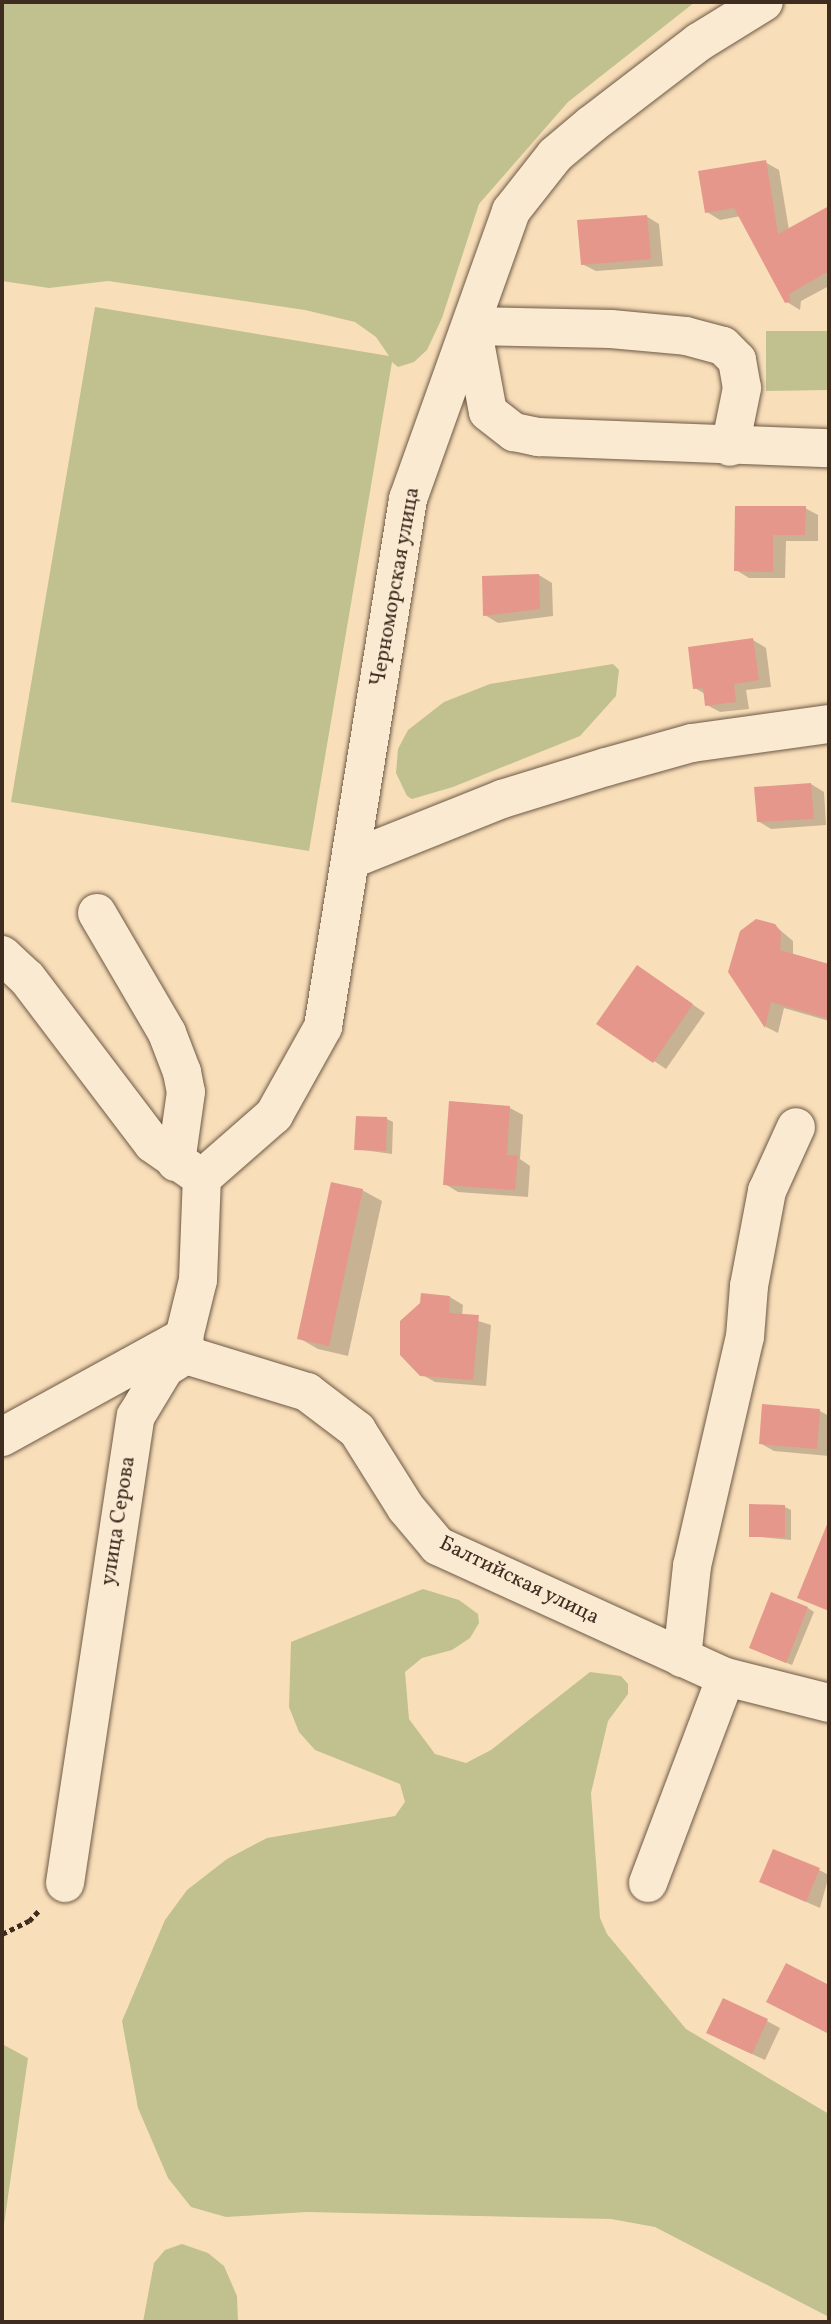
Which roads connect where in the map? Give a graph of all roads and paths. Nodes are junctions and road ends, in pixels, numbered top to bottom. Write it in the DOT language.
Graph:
graph roads {
  1 [pos="764,2"];
  2 [pos="472,326"];
  3 [pos="730,447"];
  4 [pos="829,448"];
  5 [pos="829,724"];
  6 [pos="352,859"];
  7 [pos="97,913"];
  8 [pos="2,955"];
  9 [pos="796,1127"];
  10 [pos="189,1170"];
  11 [pos="185,1346"];
  12 [pos="2,1437"];
  13 [pos="682,1658"];
  14 [pos="726,1678"];
  15 [pos="829,1703"];
  16 [pos="65,1883"];
  17 [pos="648,1883"];
  18 [pos="2,1934"];
  1 -- 2 [label="street, Черноморская улица"];
  2 -- 3 [label="street"];
  2 -- 3 [label="street"];
  2 -- 6 [label="street, Черноморская улица"];
  3 -- 4 [label="street"];
  5 -- 6 [label="street"];
  6 -- 10 [label="street, Черноморская улица"];
  7 -- 10 [label="street"];
  8 -- 10 [label="street"];
  9 -- 13 [label="street"];
  10 -- 11 [label="street"];
  11 -- 12 [label="street"];
  11 -- 13 [label="street, Балтийская улица"];
  11 -- 16 [label="street, улица Серова"];
  13 -- 14 [label="street, Балтийская улица"];
  14 -- 15 [label="street, Балтийская улица"];
  14 -- 17 [label="street"];
  16 -- 18 [label="path"];
}
